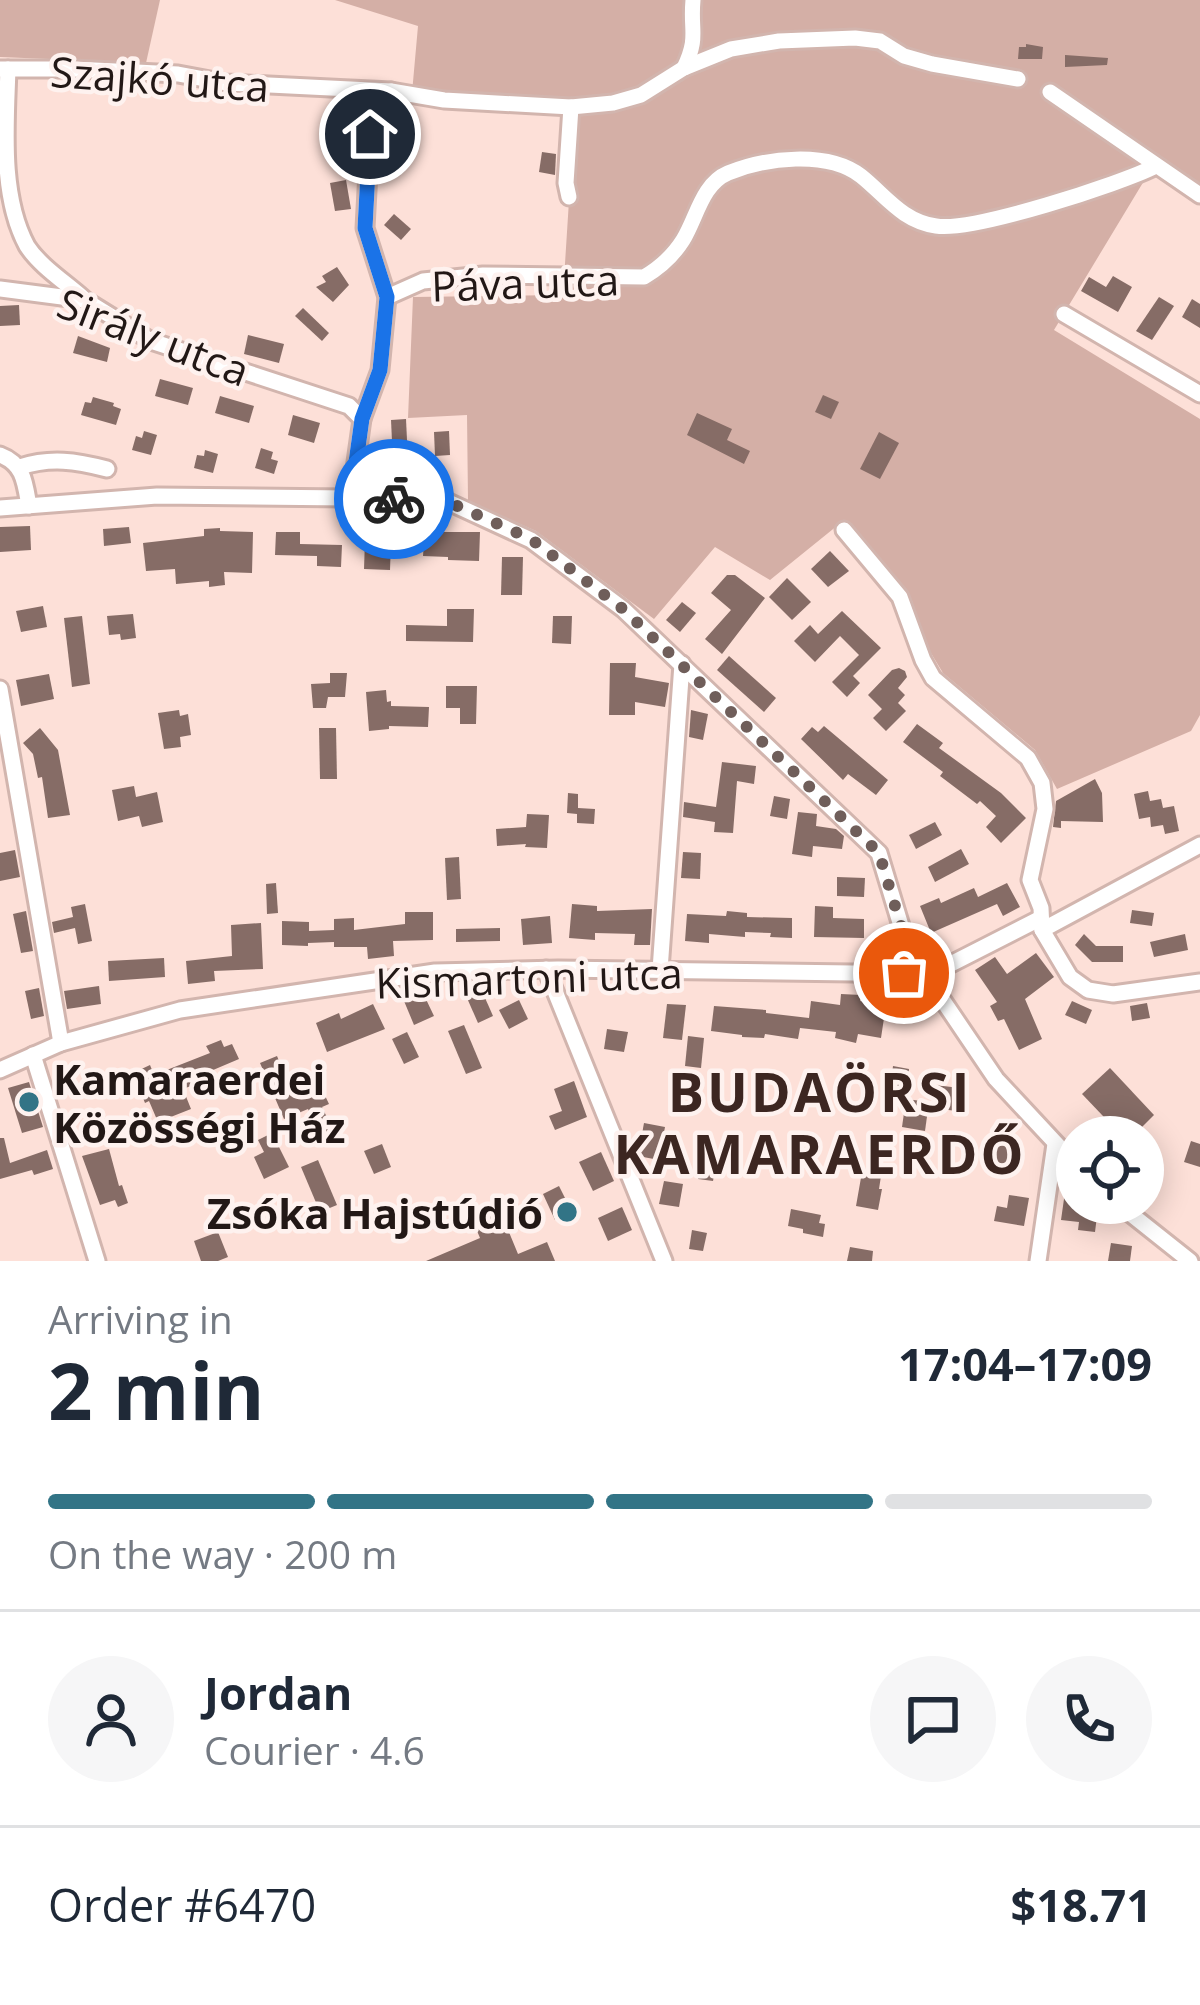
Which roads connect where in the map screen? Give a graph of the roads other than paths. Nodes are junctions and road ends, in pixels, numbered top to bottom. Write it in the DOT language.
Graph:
graph roads {
  1 [pos="693,0"];
  2 [pos="684,68"];
  3 [pos="4,69"];
  4 [pos="1018,79"];
  5 [pos="391,91"];
  6 [pos="1050,92"];
  7 [pos="571,107"];
  8 [pos="1156,166"];
  9 [pos="1200,195"];
  10 [pos="569,197"];
  11 [pos="0,289"];
  12 [pos="387,297"];
  13 [pos="85,300"];
  14 [pos="1064,314"];
  15 [pos="1200,394"];
  16 [pos="362,419"];
  17 [pos="0,455"];
  18 [pos="20,467"];
  19 [pos="107,469"];
  20 [pos="351,498"];
  21 [pos="29,506"];
  22 [pos="0,508"];
  23 [pos="844,530"];
  24 [pos="682,664"];
  25 [pos="0,689"];
  26 [pos="1200,845"];
  27 [pos="1041,924"];
  28 [pos="546,969"];
  29 [pos="661,970"];
  30 [pos="925,974"];
  31 [pos="1200,982"];
  32 [pos="61,1043"];
  33 [pos="33,1055"];
  34 [pos="0,1070"];
  35 [pos="1055,1144"];
  36 [pos="1143,1224"];
  37 [pos="97,1261"];
  38 [pos="664,1261"];
  39 [pos="1038,1261"];
  40 [pos="1190,1261"];
  1 -- 2 [label="street"];
  2 -- 4 [label="street, Szajkó utca"];
  2 -- 7 [label="street, Szajkó utca"];
  3 -- 5 [label="street, Szajkó utca"];
  3 -- 13 [label="street"];
  5 -- 7 [label="street, Szajkó utca"];
  5 -- 12 [label="street, Páva utca"];
  6 -- 8 [label="street"];
  7 -- 10 [label="street"];
  8 -- 9 [label="street"];
  8 -- 12 [label="street, Páva utca"];
  11 -- 13 [label="street, Sirály utca"];
  12 -- 16 [label="street, Páva utca"];
  13 -- 16 [label="street, Sirály utca"];
  14 -- 15 [label="street"];
  16 -- 20 [label="street"];
  17 -- 18 [label="street"];
  18 -- 19 [label="street"];
  18 -- 21 [label="street"];
  20 -- 21 [label="street"];
  20 -- 24 [label="street"];
  21 -- 22 [label="street"];
  23 -- 27 [label="street"];
  24 -- 29 [label="street"];
  24 -- 30 [label="street"];
  25 -- 32 [label="street"];
  26 -- 27 [label="street"];
  27 -- 30 [label="street"];
  27 -- 31 [label="street"];
  28 -- 29 [label="street, Kismartoni utca"];
  28 -- 32 [label="street, Kismartoni utca"];
  28 -- 38 [label="street"];
  29 -- 30 [label="street, Kismartoni utca"];
  30 -- 35 [label="street"];
  32 -- 33 [label="street, Kismartoni utca"];
  33 -- 34 [label="street, Kismartoni utca"];
  33 -- 37 [label="street"];
  35 -- 39 [label="street"];
  36 -- 40 [label="street"];
}
